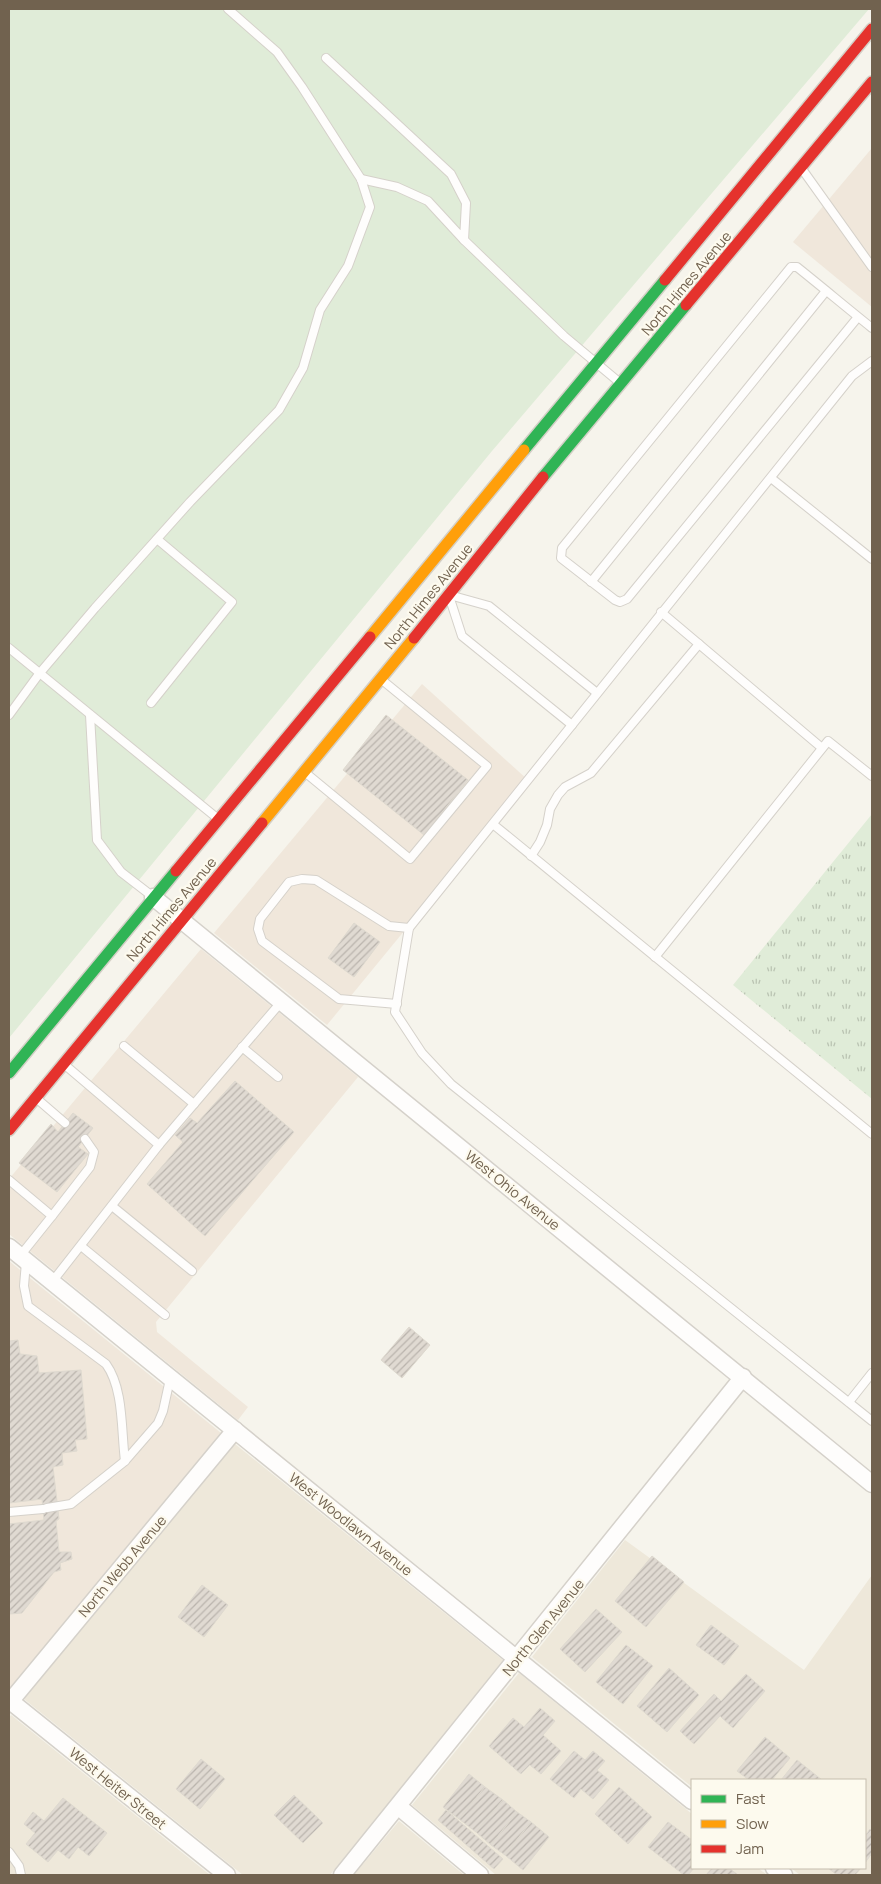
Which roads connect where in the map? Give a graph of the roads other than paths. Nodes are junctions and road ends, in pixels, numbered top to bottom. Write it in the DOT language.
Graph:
graph roads {
  1 [pos="228,9"];
  2 [pos="872,30"];
  3 [pos="326,58"];
  4 [pos="872,82"];
  5 [pos="801,168"];
  6 [pos="361,179"];
  7 [pos="464,240"];
  8 [pos="872,267"];
  9 [pos="826,291"];
  10 [pos="858,317"];
  11 [pos="872,328"];
  12 [pos="596,361"];
  13 [pos="872,361"];
  14 [pos="622,384"];
  15 [pos="771,478"];
  16 [pos="157,539"];
  17 [pos="872,558"];
  18 [pos="591,582"];
  19 [pos="445,592"];
  20 [pos="662,612"];
  21 [pos="699,644"];
  22 [pos="9,648"];
  23 [pos="39,674"];
  24 [pos="380,679"];
  25 [pos="597,693"];
  26 [pos="151,704"];
  27 [pos="9,715"];
  28 [pos="90,715"];
  29 [pos="572,725"];
  30 [pos="822,748"];
  31 [pos="304,771"];
  32 [pos="872,776"];
  33 [pos="218,819"];
  34 [pos="494,825"];
  35 [pos="531,856"];
  36 [pos="153,897"];
  37 [pos="181,919"];
  38 [pos="409,928"];
  39 [pos="655,957"];
  40 [pos="282,1001"];
  41 [pos="396,1004"];
  42 [pos="124,1046"];
  43 [pos="242,1048"];
  44 [pos="63,1064"];
  45 [pos="9,1073"];
  46 [pos="278,1077"];
  47 [pos="35,1097"];
  48 [pos="194,1104"];
  49 [pos="65,1123"];
  50 [pos="9,1130"];
  51 [pos="872,1134"];
  52 [pos="84,1138"];
  53 [pos="159,1146"];
  54 [pos="9,1180"];
  55 [pos="112,1206"];
  56 [pos="52,1216"];
  57 [pos="81,1246"];
  58 [pos="18,1255"];
  59 [pos="192,1272"];
  60 [pos="51,1283"];
  61 [pos="165,1315"];
  62 [pos="872,1373"];
  63 [pos="743,1378"];
  64 [pos="170,1379"];
  65 [pos="849,1402"];
  66 [pos="872,1420"];
  67 [pos="235,1430"];
  68 [pos="125,1461"];
  69 [pos="872,1484"];
  70 [pos="9,1512"];
  71 [pos="518,1659"];
  72 [pos="9,1702"];
  73 [pos="691,1800"];
  74 [pos="399,1807"];
  75 [pos="9,1852"];
  76 [pos="21,1875"];
  77 [pos="226,1875"];
  78 [pos="342,1875"];
  79 [pos="480,1875"];
  1 -- 6 [label="lane"];
  2 -- 12 [label="street, North Himes Avenue"];
  3 -- 7 [label="lane"];
  4 -- 5 [label="street, North Himes Avenue"];
  5 -- 8 [label="lane"];
  5 -- 14 [label="street, North Himes Avenue"];
  6 -- 7 [label="lane"];
  6 -- 16 [label="lane"];
  7 -- 12 [label="lane"];
  9 -- 10 [label="lane"];
  9 -- 18 [label="lane"];
  9 -- 18 [label="lane"];
  10 -- 11 [label="lane"];
  10 -- 18 [label="lane"];
  12 -- 14 [label="lane"];
  12 -- 33 [label="street, North Himes Avenue"];
  13 -- 15 [label="lane"];
  14 -- 19 [label="street, North Himes Avenue"];
  15 -- 17 [label="lane"];
  15 -- 20 [label="lane"];
  16 -- 23 [label="lane"];
  16 -- 26 [label="lane"];
  19 -- 24 [label="street, North Himes Avenue"];
  19 -- 25 [label="lane"];
  19 -- 29 [label="lane"];
  20 -- 21 [label="lane"];
  20 -- 25 [label="lane"];
  21 -- 30 [label="lane"];
  21 -- 35 [label="lane"];
  22 -- 23 [label="lane"];
  23 -- 27 [label="lane"];
  23 -- 28 [label="lane"];
  24 -- 31 [label="street, North Himes Avenue"];
  24 -- 31 [label="lane"];
  25 -- 29 [label="lane"];
  28 -- 33 [label="lane"];
  28 -- 36 [label="lane"];
  29 -- 34 [label="lane"];
  30 -- 32 [label="lane"];
  30 -- 39 [label="lane"];
  31 -- 37 [label="street, North Himes Avenue"];
  33 -- 36 [label="street, North Himes Avenue"];
  34 -- 35 [label="lane"];
  34 -- 38 [label="lane"];
  35 -- 39 [label="lane"];
  36 -- 37 [label="street, West Ohio Avenue"];
  36 -- 45 [label="street, North Himes Avenue"];
  37 -- 40 [label="street, West Ohio Avenue"];
  37 -- 44 [label="street, North Himes Avenue"];
  38 -- 41 [label="lane"];
  38 -- 41 [label="lane"];
  39 -- 51 [label="lane"];
  40 -- 43 [label="lane"];
  40 -- 63 [label="street, West Ohio Avenue"];
  41 -- 65 [label="lane"];
  42 -- 48 [label="lane"];
  43 -- 46 [label="lane"];
  43 -- 48 [label="lane"];
  44 -- 47 [label="street, North Himes Avenue"];
  44 -- 53 [label="lane"];
  47 -- 49 [label="lane"];
  47 -- 50 [label="street, North Himes Avenue"];
  48 -- 53 [label="lane"];
  52 -- 56 [label="lane"];
  53 -- 55 [label="lane"];
  54 -- 56 [label="lane"];
  55 -- 57 [label="lane"];
  55 -- 59 [label="lane"];
  56 -- 58 [label="lane"];
  57 -- 60 [label="lane"];
  57 -- 61 [label="lane"];
  58 -- 60 [label="street, West Woodlawn Avenue"];
  58 -- 68 [label="lane"];
  60 -- 64 [label="street, West Woodlawn Avenue"];
  62 -- 65 [label="lane"];
  63 -- 69 [label="street, West Ohio Avenue"];
  63 -- 71 [label="street, North Glen Avenue"];
  64 -- 67 [label="street, West Woodlawn Avenue"];
  64 -- 68 [label="lane"];
  65 -- 66 [label="lane"];
  67 -- 71 [label="street, West Woodlawn Avenue"];
  67 -- 72 [label="street, North Webb Avenue"];
  68 -- 70 [label="lane"];
  71 -- 73 [label="street, West Woodlawn Avenue"];
  71 -- 74 [label="street, North Glen Avenue"];
  72 -- 77 [label="street, West Heiter Street"];
  74 -- 78 [label="street, North Glen Avenue"];
  74 -- 79 [label="street"];
  75 -- 76 [label="lane"];
}
